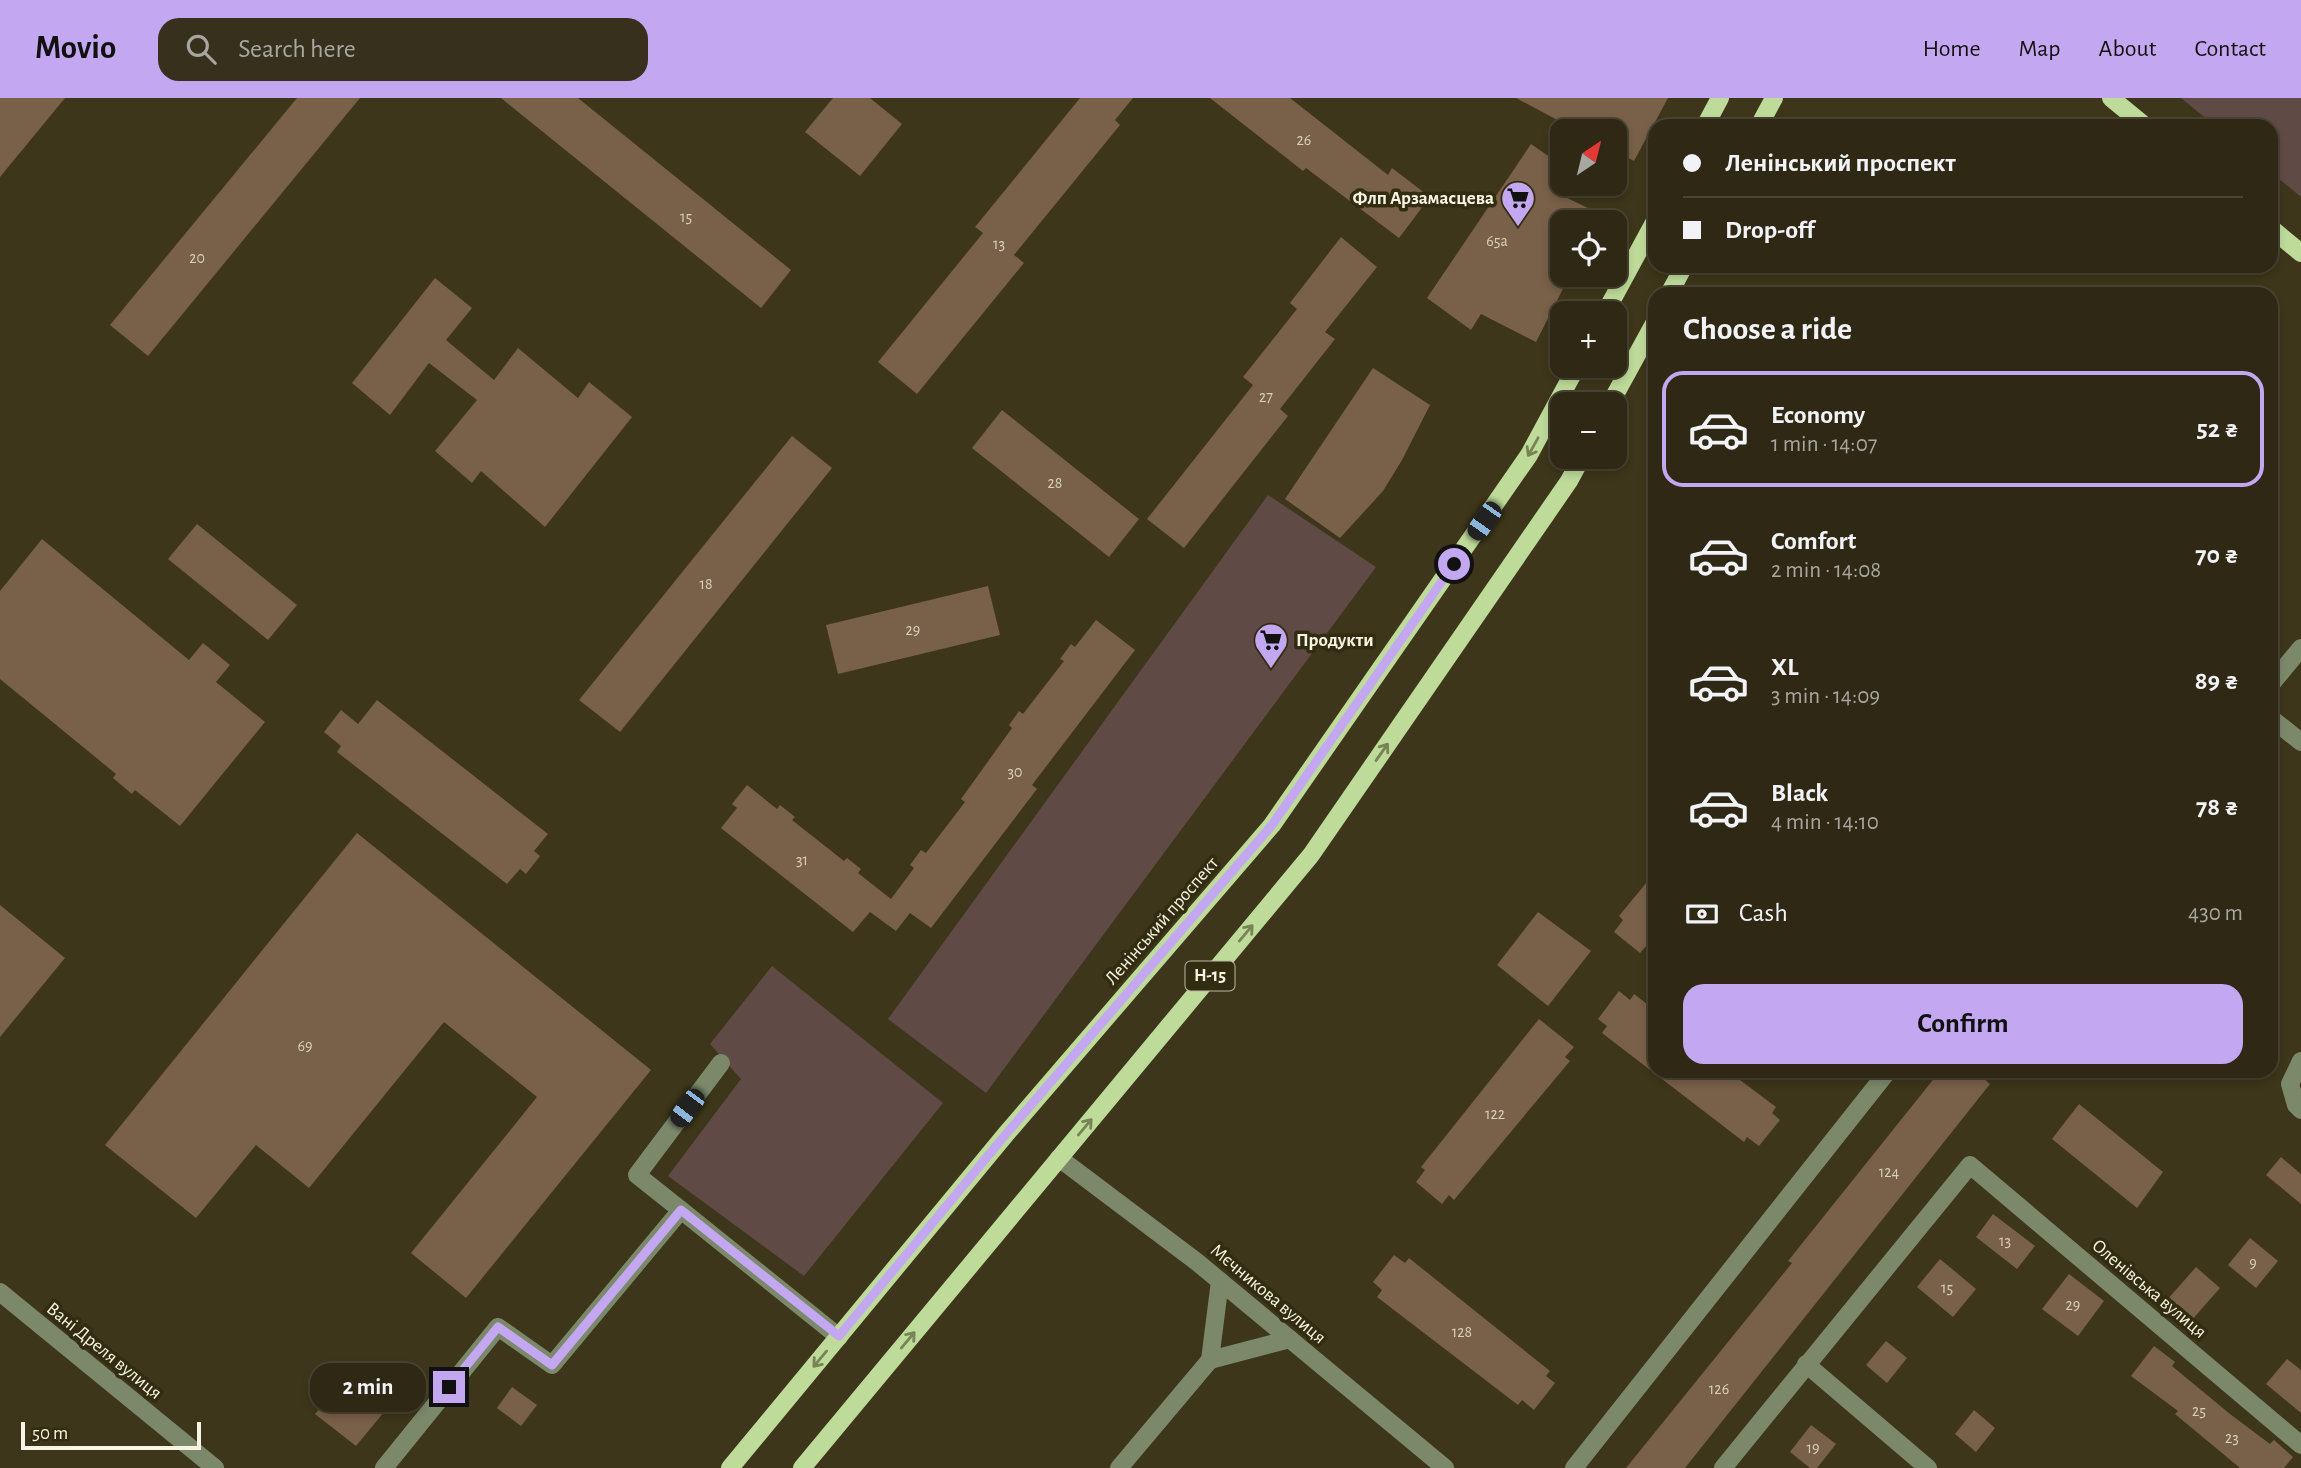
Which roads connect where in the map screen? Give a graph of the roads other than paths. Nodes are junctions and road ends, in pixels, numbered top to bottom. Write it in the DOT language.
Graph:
graph roads {
  1 [pos="1720,98"];
  2 [pos="1774,98"];
  3 [pos="2111,98"];
  4 [pos="1709,119"];
  5 [pos="1763,119"];
  6 [pos="2136,119"];
  7 [pos="1648,234"];
  8 [pos="2278,234"];
  9 [pos="2301,253"];
  10 [pos="1612,301"];
  11 [pos="1648,335"];
  12 [pos="1571,378"];
  13 [pos="1617,392"];
  14 [pos="1576,469"];
  15 [pos="2301,648"];
  16 [pos="2278,676"];
  17 [pos="2278,724"];
  18 [pos="2301,742"];
  19 [pos="2301,1061"];
  20 [pos="721,1063"];
  21 [pos="1882,1078"];
  22 [pos="2301,1110"];
  23 [pos="1059,1158"];
  24 [pos="681,1210"];
  25 [pos="1220,1281"];
  26 [pos="0,1292"];
  27 [pos="839,1336"];
  28 [pos="1290,1339"];
  29 [pos="1210,1360"];
  30 [pos="1806,1364"];
  31 [pos="2301,1446"];
  32 [pos="215,1468"];
  33 [pos="384,1468"];
  34 [pos="730,1468"];
  35 [pos="802,1468"];
  36 [pos="1119,1468"];
  37 [pos="1446,1468"];
  38 [pos="1574,1468"];
  39 [pos="1723,1468"];
  40 [pos="1928,1468"];
  1 -- 4 [label="main road"];
  2 -- 5 [label="main road"];
  3 -- 6 [label="main road"];
  7 -- 10 [label="main road"];
  8 -- 9 [label="main road"];
  11 -- 13 [label="main road"];
  12 -- 27 [label="main road, Ленінський проспект / Н-15, one-way"];
  23 -- 14 [label="main road, Н-15, one-way"];
  15 -- 16 [label="street"];
  17 -- 18 [label="street"];
  19 -- 22 [label="street"];
  20 -- 24 [label="street"];
  21 -- 38 [label="street"];
  23 -- 25 [label="street, Мєчникова вулиця"];
  35 -- 23 [label="main road, Н-15, one-way"];
  24 -- 27 [label="street"];
  24 -- 33 [label="street"];
  25 -- 28 [label="street, Мєчникова вулиця"];
  25 -- 29 [label="street"];
  26 -- 32 [label="street, Вані Дреля вулиця"];
  27 -- 34 [label="main road, Ленінський проспект / Н-15, one-way"];
  28 -- 29 [label="street"];
  28 -- 37 [label="street, Мєчникова вулиця"];
  29 -- 36 [label="street"];
  30 -- 31 [label="street, Оленівська вулиця"];
  30 -- 39 [label="street"];
  30 -- 40 [label="street"];
}
